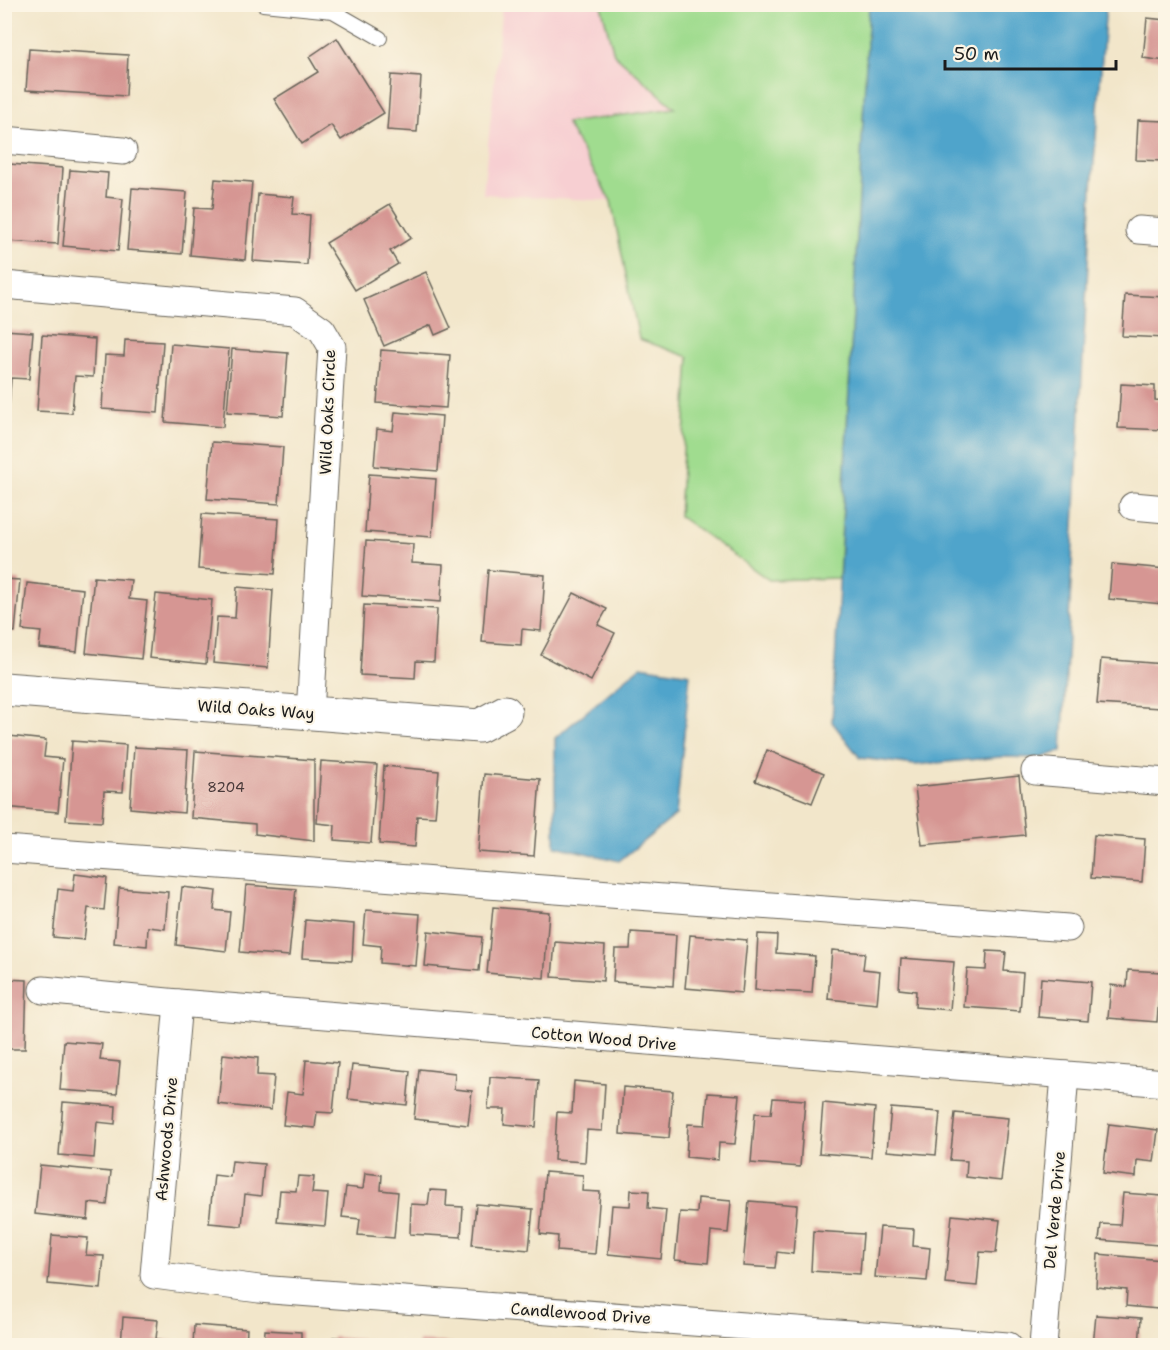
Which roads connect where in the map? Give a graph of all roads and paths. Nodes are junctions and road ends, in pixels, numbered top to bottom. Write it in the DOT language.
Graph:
graph roads {
  1 [pos="263,4"];
  2 [pos="380,38"];
  3 [pos="4,141"];
  4 [pos="123,151"];
  5 [pos="4,285"];
  6 [pos="1133,506"];
  7 [pos="1166,508"];
  8 [pos="4,689"];
  9 [pos="505,712"];
  10 [pos="310,713"];
  11 [pos="1035,771"];
  12 [pos="1166,782"];
  13 [pos="4,849"];
  14 [pos="1068,928"];
  15 [pos="43,990"];
  16 [pos="178,1003"];
  17 [pos="1065,1075"];
  18 [pos="1166,1083"];
  19 [pos="154,1275"];
  20 [pos="1008,1346"];
  21 [pos="1043,1346"];
  1 -- 2 [label="lane"];
  3 -- 4 [label="street"];
  5 -- 10 [label="street, Wild Oaks Circle"];
  6 -- 7 [label="street"];
  8 -- 10 [label="street, Wild Oaks Way"];
  9 -- 10 [label="street, Wild Oaks Way"];
  11 -- 12 [label="street"];
  13 -- 14 [label="street"];
  15 -- 16 [label="street, Cotton Wood Drive"];
  16 -- 17 [label="street, Cotton Wood Drive"];
  16 -- 19 [label="street, Ashwoods Drive"];
  17 -- 18 [label="street, Cotton Wood Drive"];
  17 -- 21 [label="street, Del Verde Drive"];
  19 -- 20 [label="street, Candlewood Drive"];
}
